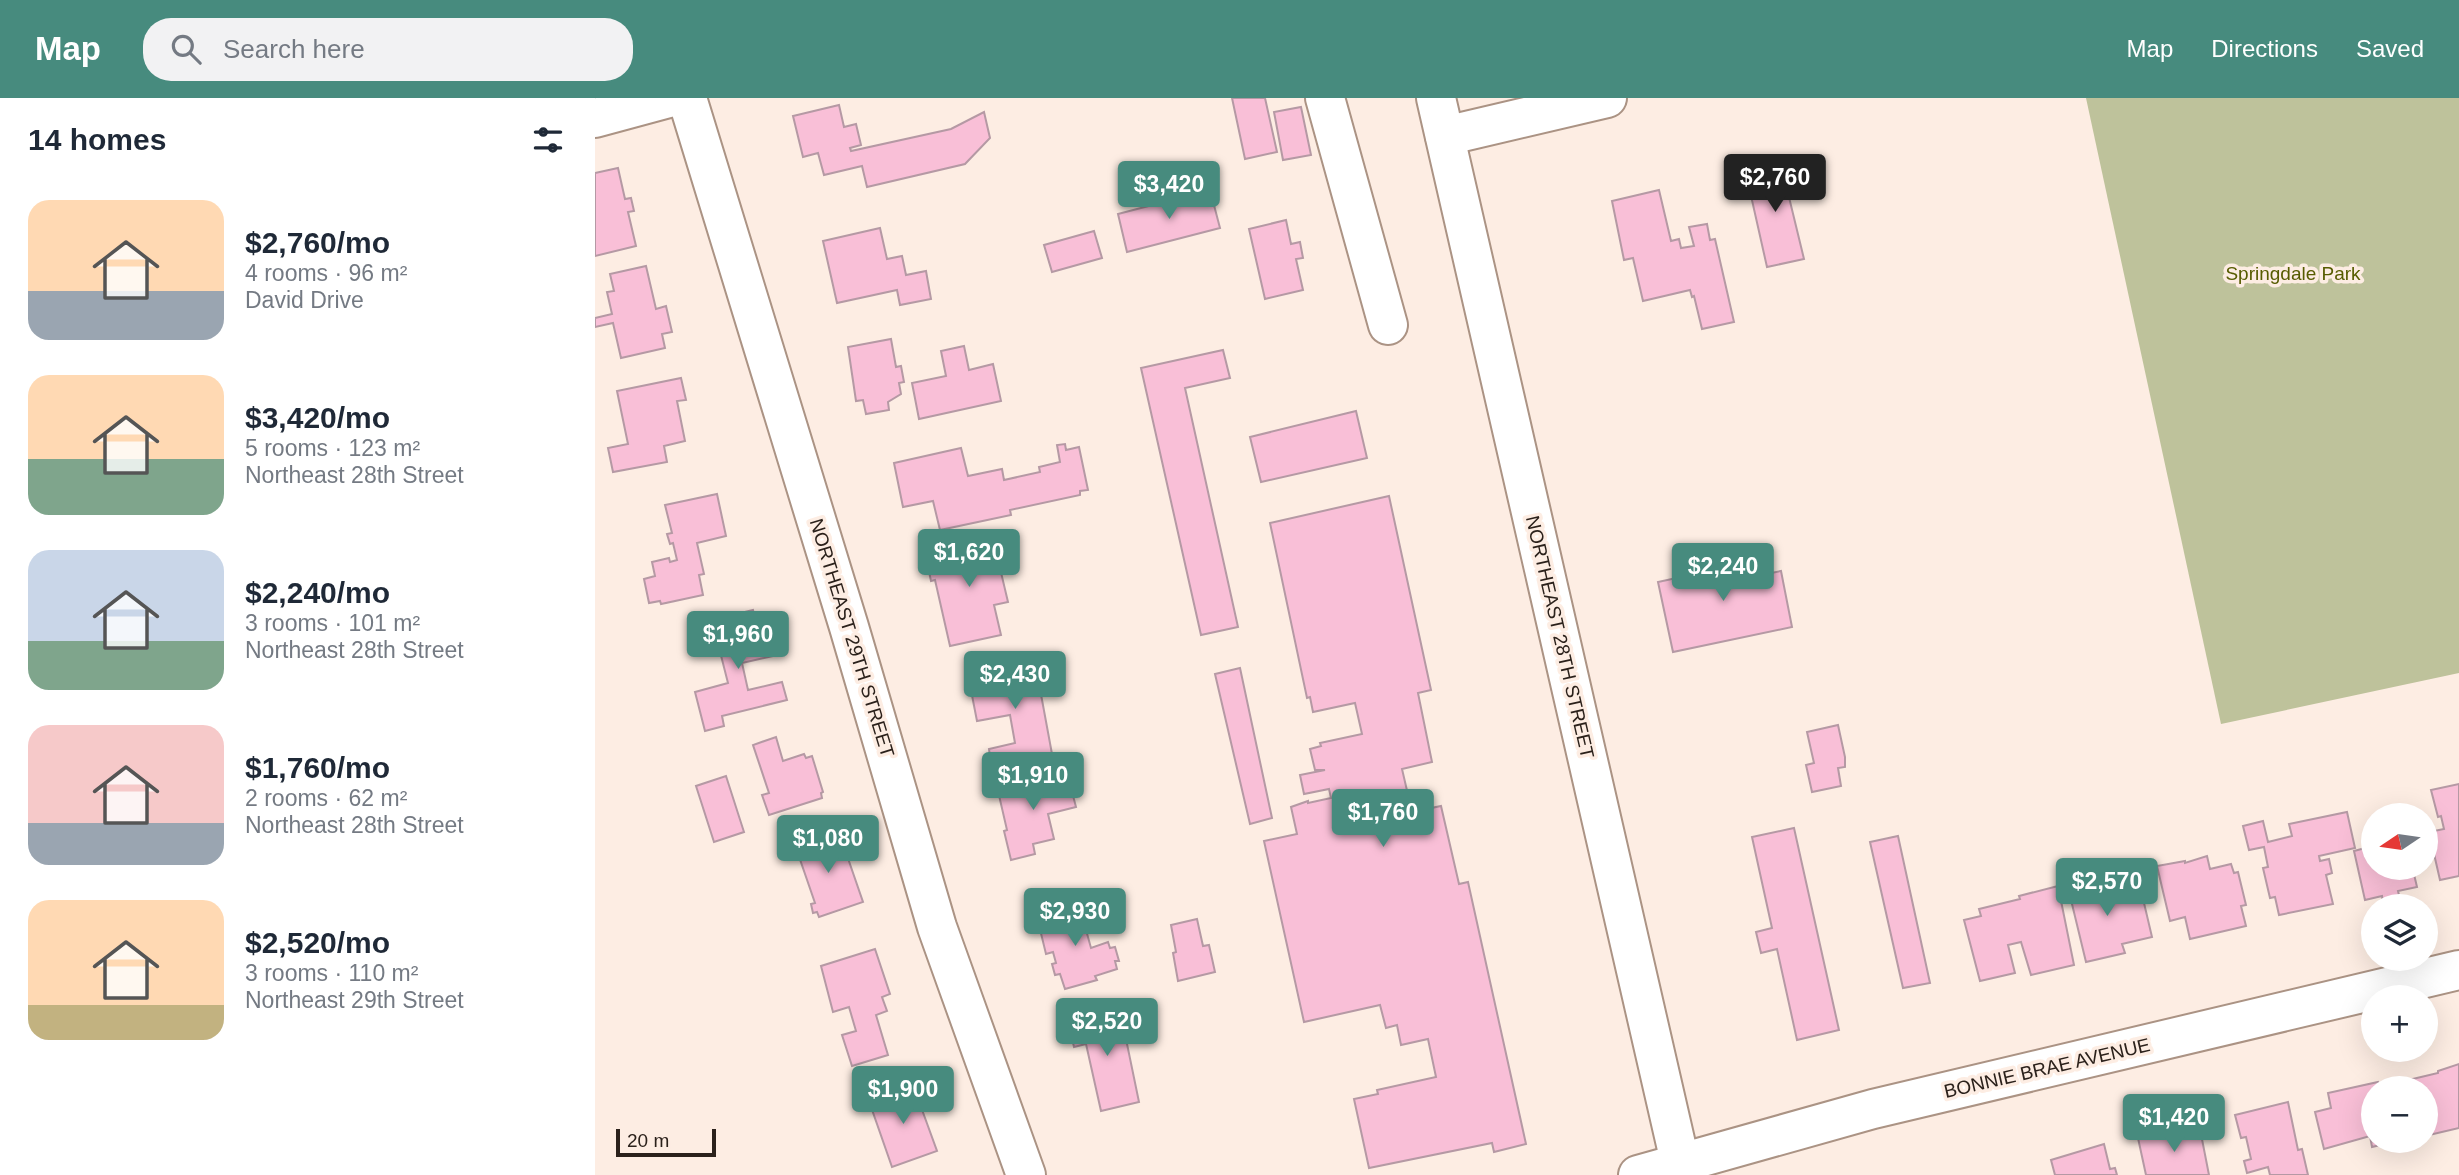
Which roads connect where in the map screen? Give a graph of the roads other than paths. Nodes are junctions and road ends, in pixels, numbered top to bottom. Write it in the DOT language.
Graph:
graph roads {
  1 [pos="669,98"];
  2 [pos="687,98"];
  3 [pos="1325,98"];
  4 [pos="1437,98"];
  5 [pos="1607,98"];
  6 [pos="595,118"];
  7 [pos="1445,136"];
  8 [pos="1388,325"];
  9 [pos="2459,970"];
  10 [pos="1681,1169"];
  11 [pos="1026,1175"];
  12 [pos="1638,1175"];
  1 -- 6 [label="street"];
  2 -- 11 [label="street, NORTHEAST 29TH STREET"];
  3 -- 8 [label="street"];
  4 -- 7 [label="street, NORTHEAST 28TH STREET"];
  5 -- 7 [label="street"];
  7 -- 10 [label="street, NORTHEAST 28TH STREET"];
  9 -- 10 [label="street, BONNIE BRAE AVENUE"];
  10 -- 12 [label="street, BONNIE BRAE AVENUE"];
}
